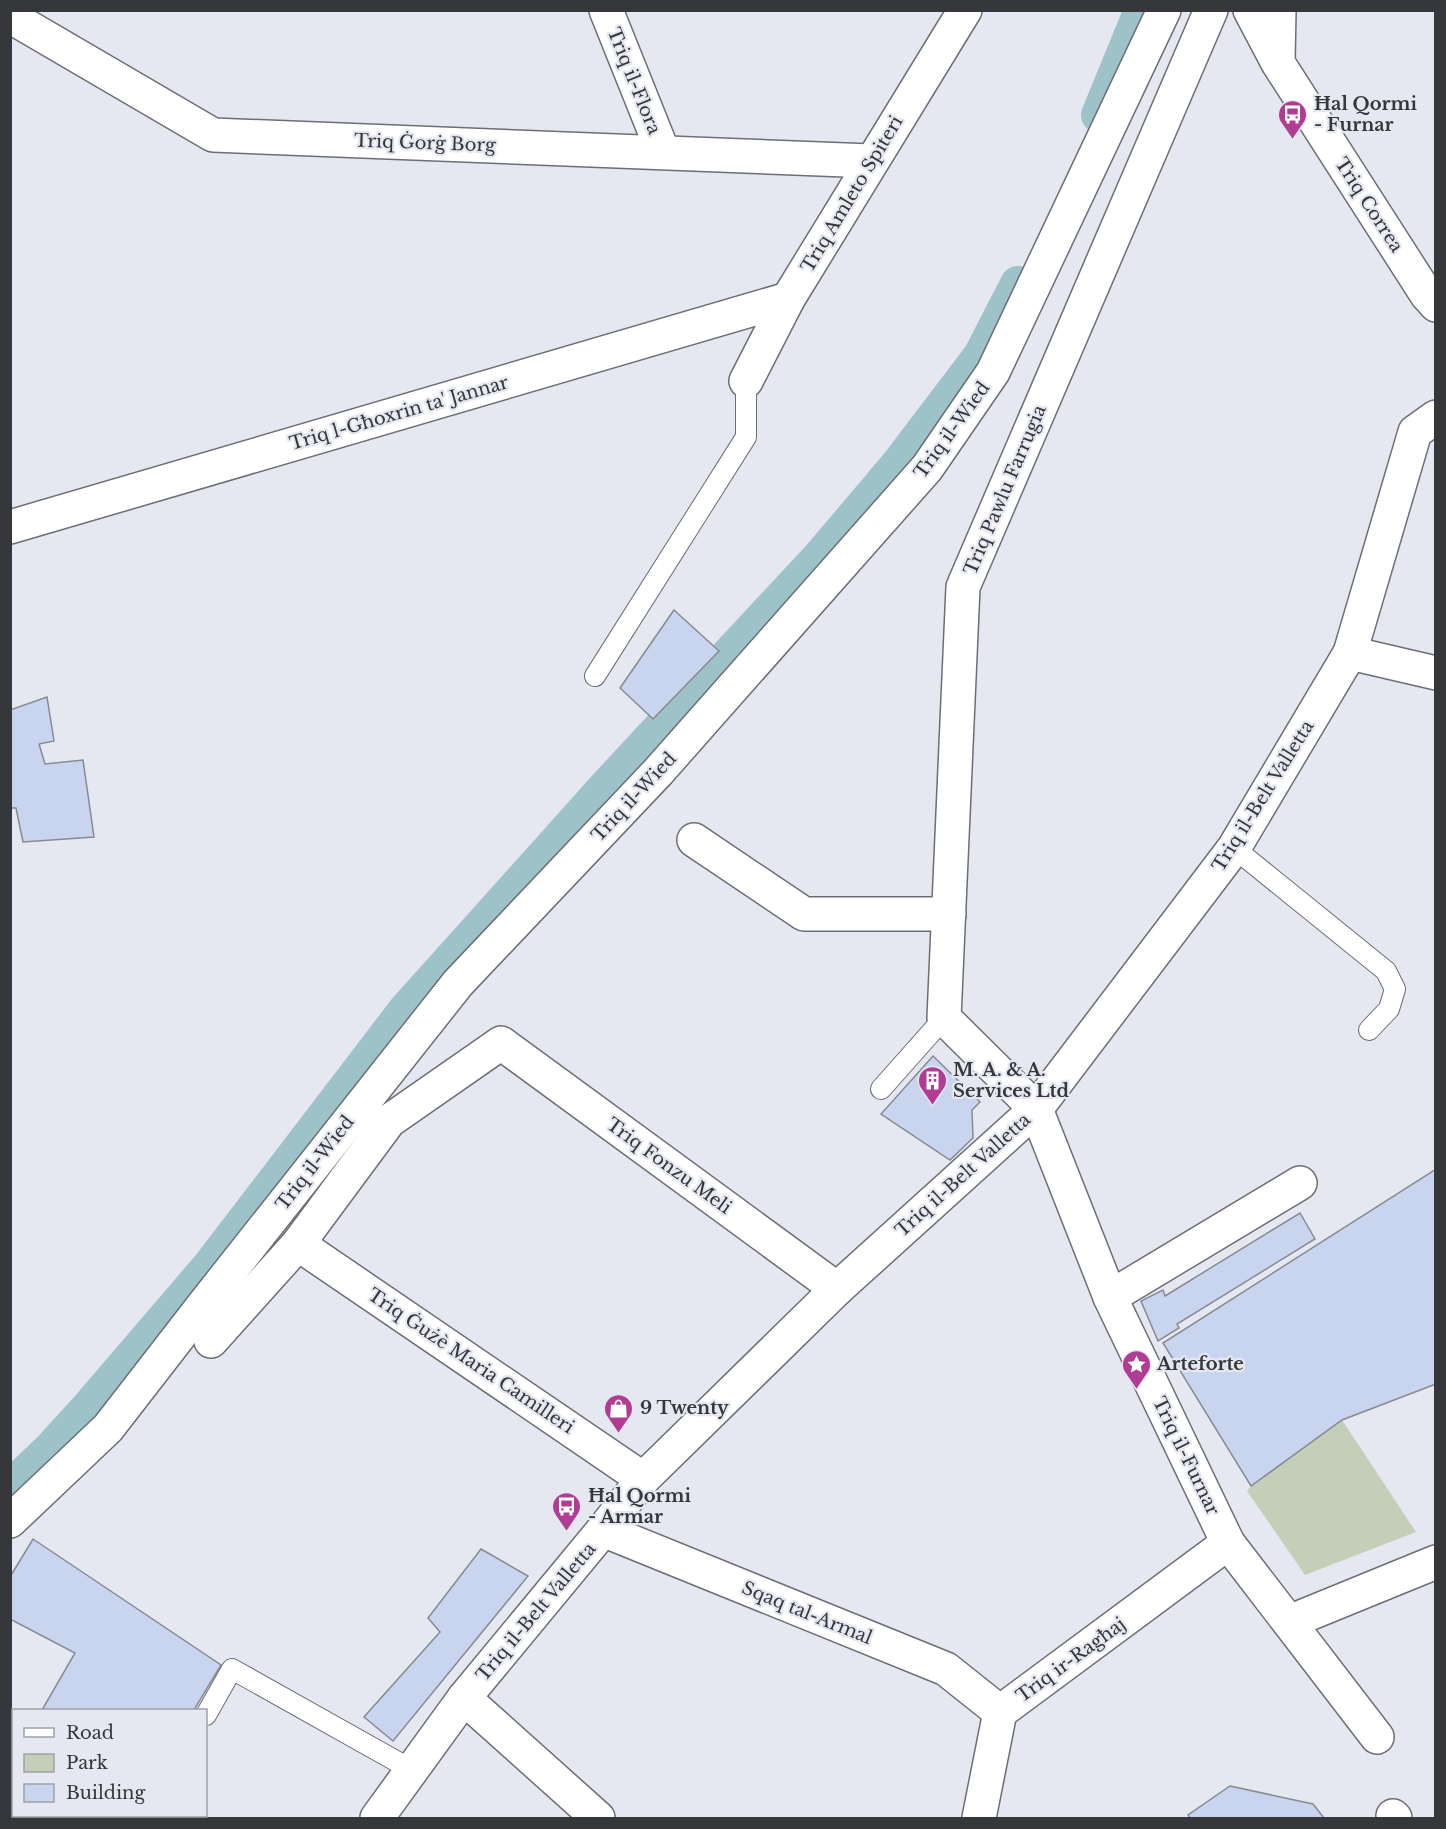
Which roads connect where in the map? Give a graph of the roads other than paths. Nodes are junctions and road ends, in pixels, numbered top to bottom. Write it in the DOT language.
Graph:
graph roads {
  1 [pos="15,10"];
  2 [pos="606,10"];
  3 [pos="965,10"];
  4 [pos="1164,10"];
  5 [pos="1211,10"];
  6 [pos="1250,10"];
  7 [pos="1279,10"];
  8 [pos="11,17"];
  9 [pos="1278,63"];
  10 [pos="663,152"];
  11 [pos="872,161"];
  12 [pos="788,298"];
  13 [pos="1436,305"];
  14 [pos="746,381"];
  15 [pos="1436,417"];
  16 [pos="10,527"];
  17 [pos="1350,653"];
  18 [pos="1436,673"];
  19 [pos="595,676"];
  20 [pos="694,840"];
  21 [pos="1234,848"];
  22 [pos="949,914"];
  23 [pos="944,1018"];
  24 [pos="1369,1030"];
  25 [pos="881,1089"];
  26 [pos="1036,1109"];
  27 [pos="1300,1183"];
  28 [pos="298,1244"];
  29 [pos="837,1289"];
  30 [pos="1110,1297"];
  31 [pos="211,1341"];
  32 [pos="643,1479"];
  33 [pos="10,1521"];
  34 [pos="603,1530"];
  35 [pos="1228,1544"];
  36 [pos="1436,1562"];
  37 [pos="1288,1622"];
  38 [pos="464,1698"];
  39 [pos="1000,1712"];
  40 [pos="207,1713"];
  41 [pos="1377,1737"];
  42 [pos="412,1770"];
  43 [pos="377,1818"];
  44 [pos="598,1818"];
  45 [pos="979,1818"];
  1 -- 8 [label="street"];
  2 -- 10 [label="street, Triq il-Flora"];
  3 -- 11 [label="street, Triq Amleto Spiteri"];
  4 -- 33 [label="street, Triq il-Wied"];
  5 -- 22 [label="street, Triq Pawlu Farrugia"];
  6 -- 9 [label="street, Triq Correa"];
  7 -- 9 [label="street"];
  8 -- 10 [label="street, Triq Ġorġ Borg"];
  9 -- 13 [label="street, Triq Correa"];
  10 -- 11 [label="street, Triq Ġorġ Borg"];
  11 -- 12 [label="street, Triq Amleto Spiteri"];
  12 -- 14 [label="street, Triq Amleto Spiteri"];
  12 -- 16 [label="street, Triq l-Għoxrin ta' Jannar"];
  14 -- 19 [label="lane"];
  15 -- 17 [label="street, Triq il-Belt Valletta"];
  17 -- 18 [label="street"];
  17 -- 21 [label="street, Triq il-Belt Valletta"];
  20 -- 22 [label="street"];
  21 -- 24 [label="lane"];
  21 -- 26 [label="street, Triq il-Belt Valletta"];
  22 -- 23 [label="street, Triq Pawlu Farrugia"];
  23 -- 25 [label="lane"];
  23 -- 26 [label="street"];
  26 -- 29 [label="street, Triq il-Belt Valletta"];
  26 -- 30 [label="street, Triq il-Furnar"];
  27 -- 30 [label="street"];
  28 -- 29 [label="street, Triq Fonzu Meli"];
  28 -- 31 [label="street"];
  28 -- 32 [label="street, Triq Ġużè Maria Camilleri"];
  29 -- 32 [label="street, Triq il-Belt Valletta"];
  30 -- 35 [label="street, Triq il-Furnar"];
  32 -- 34 [label="street, Triq il-Belt Valletta"];
  34 -- 38 [label="street, Triq il-Belt Valletta"];
  34 -- 39 [label="street, Sqaq tal-Armal"];
  35 -- 37 [label="street, Triq il-Furnar"];
  35 -- 39 [label="street, Triq ir-Ragħaj"];
  36 -- 37 [label="street"];
  37 -- 41 [label="street, Triq il-Furnar"];
  38 -- 42 [label="street, Triq il-Belt Valletta"];
  38 -- 44 [label="street"];
  39 -- 45 [label="street, Triq ir-Ragħaj"];
  40 -- 42 [label="lane"];
  42 -- 43 [label="street, Triq il-Belt Valletta"];
}
